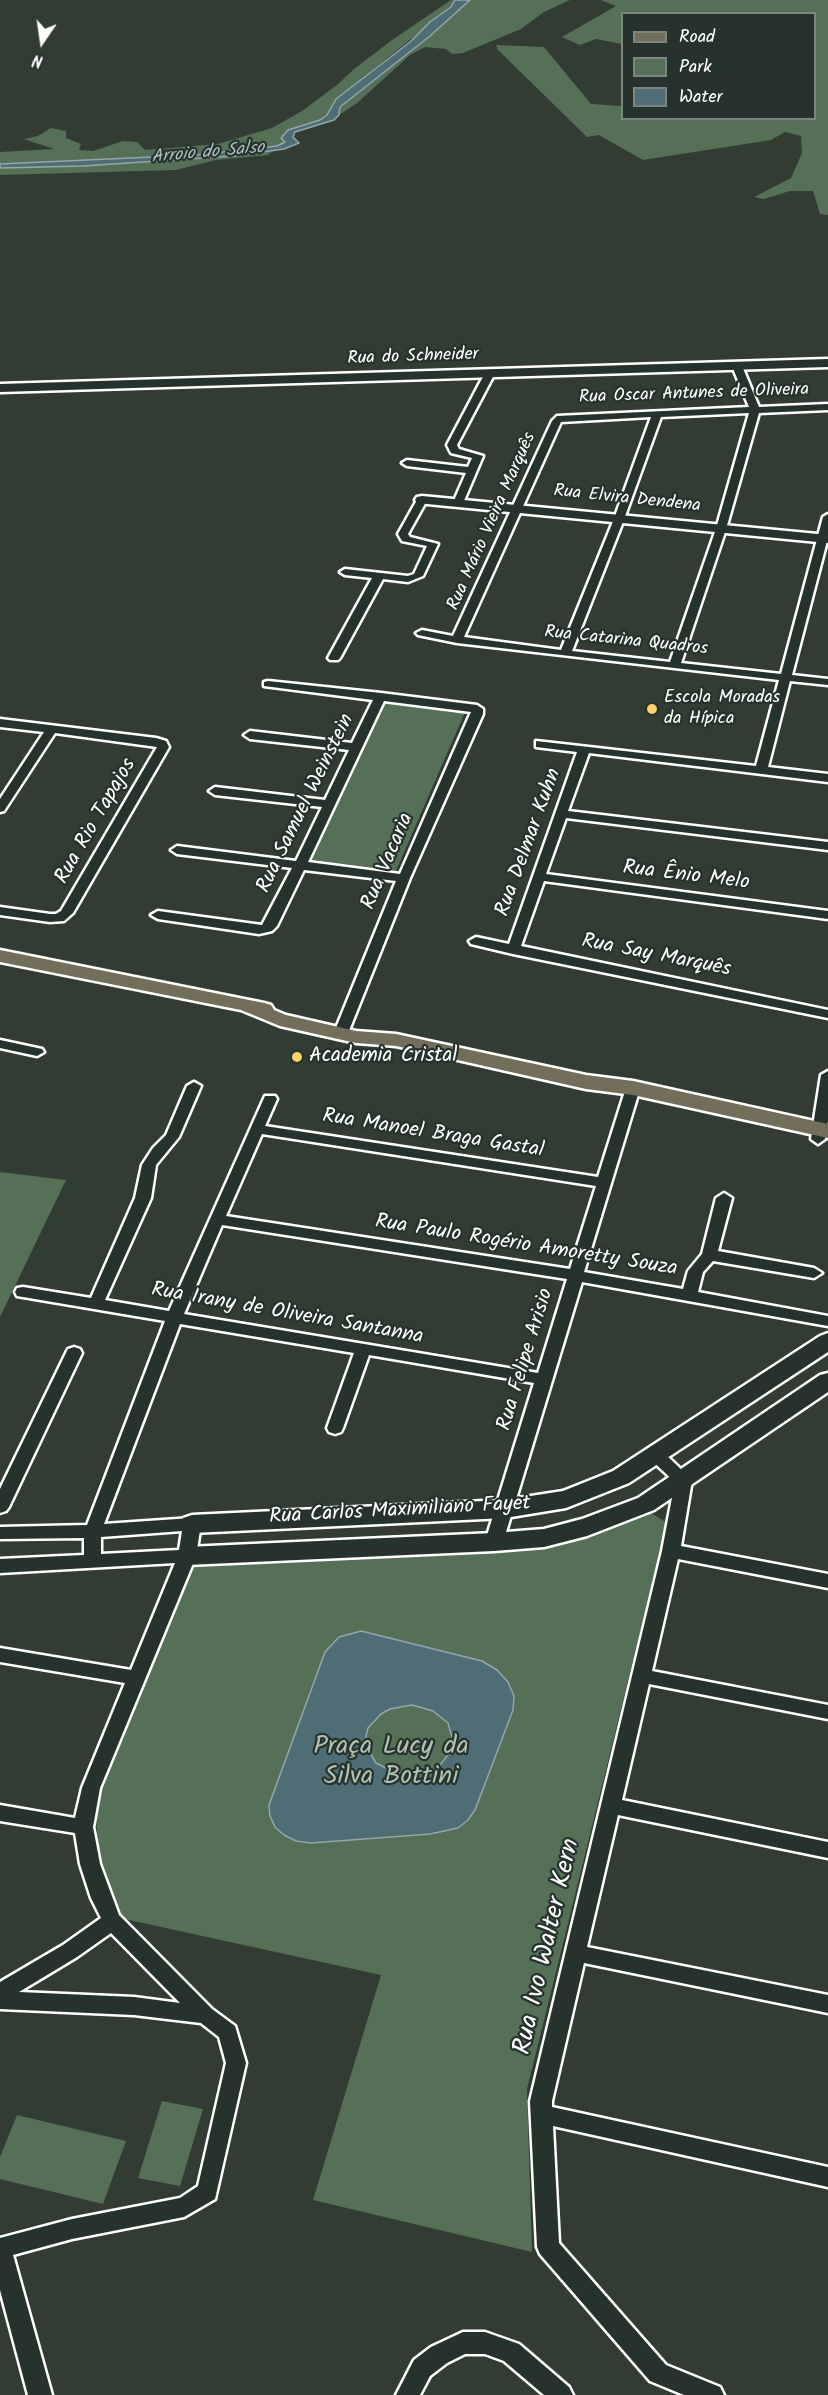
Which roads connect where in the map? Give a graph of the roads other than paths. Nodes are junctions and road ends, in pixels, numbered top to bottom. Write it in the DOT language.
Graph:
graph roads {
  1 [pos="828,363"];
  2 [pos="737,366"];
  3 [pos="490,373"];
  4 [pos="0,388"];
  5 [pos="828,407"];
  6 [pos="755,409"];
  7 [pos="657,413"];
  8 [pos="560,418"];
  9 [pos="407,463"];
  10 [pos="472,471"];
  11 [pos="422,500"];
  12 [pos="458,503"];
  13 [pos="517,508"];
  14 [pos="828,517"];
  15 [pos="619,519"];
  16 [pos="721,529"];
  17 [pos="825,539"];
  18 [pos="345,572"];
  19 [pos="379,576"];
  20 [pos="422,633"];
  21 [pos="457,640"];
  22 [pos="565,654"];
  23 [pos="334,658"];
  24 [pos="674,666"];
  25 [pos="786,677"];
  26 [pos="828,682"];
  27 [pos="268,684"];
  28 [pos="381,696"];
  29 [pos="0,723"];
  30 [pos="52,729"];
  31 [pos="250,735"];
  32 [pos="540,744"];
  33 [pos="357,747"];
  34 [pos="584,750"];
  35 [pos="761,770"];
  36 [pos="828,778"];
  37 [pos="215,791"];
  38 [pos="329,804"];
  39 [pos="0,808"];
  40 [pos="561,813"];
  41 [pos="828,846"];
  42 [pos="177,850"];
  43 [pos="300,865"];
  44 [pos="539,877"];
  45 [pos="404,878"];
  46 [pos="0,911"];
  47 [pos="158,915"];
  48 [pos="828,915"];
  49 [pos="476,941"];
  50 [pos="513,950"];
  51 [pos="0,956"];
  52 [pos="828,1014"];
  53 [pos="343,1029"];
  54 [pos="0,1044"];
  55 [pos="37,1053"];
  56 [pos="828,1075"];
  57 [pos="194,1086"];
  58 [pos="631,1093"];
  59 [pos="270,1099"];
  60 [pos="256,1128"];
  61 [pos="823,1135"];
  62 [pos="602,1182"];
  63 [pos="724,1198"];
  64 [pos="216,1219"];
  65 [pos="709,1255"];
  66 [pos="814,1273"];
  67 [pos="574,1275"];
  68 [pos="23,1292"];
  69 [pos="689,1295"];
  70 [pos="96,1304"];
  71 [pos="174,1318"];
  72 [pos="828,1321"];
  73 [pos="828,1341"];
  74 [pos="363,1350"];
  75 [pos="74,1353"];
  76 [pos="543,1379"];
  77 [pos="828,1381"];
  78 [pos="335,1428"];
  79 [pos="654,1454"];
  80 [pos="684,1480"];
  81 [pos="0,1507"];
  82 [pos="505,1509"];
  83 [pos="192,1524"];
  84 [pos="93,1531"];
  85 [pos="0,1533"];
  86 [pos="494,1542"];
  87 [pos="671,1551"];
  88 [pos="187,1556"];
  89 [pos="93,1562"];
  90 [pos="0,1566"];
  91 [pos="828,1581"];
  92 [pos="0,1655"];
  93 [pos="642,1676"];
  94 [pos="136,1678"];
  95 [pos="828,1712"];
  96 [pos="611,1806"];
  97 [pos="0,1813"];
  98 [pos="83,1827"];
  99 [pos="828,1850"];
  100 [pos="112,1921"];
  101 [pos="576,1953"];
  102 [pos="0,1993"];
  103 [pos="0,2000"];
  104 [pos="828,2004"];
  105 [pos="205,2015"];
  106 [pos="541,2115"];
  107 [pos="828,2177"];
  108 [pos="0,2249"];
  109 [pos="40,2395"];
  110 [pos="408,2395"];
  111 [pos="561,2395"];
  112 [pos="712,2395"];
  1 -- 2 [label="street, Rua do Schneider"];
  2 -- 3 [label="street, Rua do Schneider"];
  2 -- 6 [label="street"];
  3 -- 4 [label="street, Rua do Schneider"];
  3 -- 10 [label="street"];
  5 -- 6 [label="street, Rua Oscar Antunes de Oliveira"];
  6 -- 7 [label="street, Rua Oscar Antunes de Oliveira"];
  6 -- 16 [label="street"];
  7 -- 8 [label="street, Rua Oscar Antunes de Oliveira"];
  7 -- 15 [label="street"];
  8 -- 13 [label="street, Rua Mário Vieira Marquês"];
  9 -- 10 [label="street"];
  10 -- 12 [label="street"];
  11 -- 12 [label="street, Rua Elvira Dendena"];
  11 -- 19 [label="street"];
  12 -- 13 [label="street, Rua Elvira Dendena"];
  13 -- 15 [label="street, Rua Elvira Dendena"];
  13 -- 21 [label="street, Rua Mário Vieira Marquês"];
  14 -- 17 [label="street"];
  15 -- 16 [label="street, Rua Elvira Dendena"];
  15 -- 22 [label="street"];
  16 -- 17 [label="street, Rua Elvira Dendena"];
  16 -- 24 [label="street"];
  17 -- 25 [label="street"];
  18 -- 19 [label="street"];
  19 -- 23 [label="street"];
  20 -- 21 [label="street, Rua Catarina Quadros"];
  21 -- 22 [label="street, Rua Catarina Quadros"];
  22 -- 24 [label="street, Rua Catarina Quadros"];
  24 -- 25 [label="street, Rua Catarina Quadros"];
  25 -- 26 [label="street, Rua Catarina Quadros"];
  25 -- 35 [label="street"];
  27 -- 28 [label="street"];
  28 -- 33 [label="street, Rua Samuel Weinstein"];
  28 -- 45 [label="street, Rua Vacaria"];
  29 -- 30 [label="street"];
  30 -- 39 [label="street"];
  30 -- 46 [label="street, Rua Rio Tapajos"];
  31 -- 33 [label="street"];
  32 -- 34 [label="street"];
  33 -- 38 [label="street, Rua Samuel Weinstein"];
  34 -- 35 [label="street"];
  34 -- 40 [label="street, Rua Delmar Kuhn"];
  35 -- 36 [label="street"];
  37 -- 38 [label="street"];
  38 -- 43 [label="street, Rua Samuel Weinstein"];
  40 -- 41 [label="street"];
  40 -- 44 [label="street, Rua Delmar Kuhn"];
  42 -- 43 [label="street"];
  43 -- 45 [label="street"];
  43 -- 47 [label="street, Rua Samuel Weinstein"];
  44 -- 48 [label="street, Rua Ênio Melo"];
  44 -- 50 [label="street, Rua Delmar Kuhn"];
  45 -- 53 [label="street, Rua Vacaria"];
  49 -- 50 [label="street, Rua Say Marquês"];
  50 -- 52 [label="street, Rua Say Marquês"];
  51 -- 53 [label="main road"];
  53 -- 58 [label="main road"];
  54 -- 55 [label="street"];
  56 -- 61 [label="street"];
  57 -- 70 [label="street"];
  58 -- 61 [label="main road"];
  58 -- 62 [label="street, Rua Felipe Arisio"];
  59 -- 60 [label="street"];
  60 -- 62 [label="street, Rua Manoel Braga Gastal"];
  60 -- 64 [label="street"];
  62 -- 67 [label="street, Rua Felipe Arisio"];
  63 -- 65 [label="street"];
  64 -- 67 [label="street, Rua Paulo Rogério Amoretty Souza"];
  64 -- 71 [label="street"];
  65 -- 66 [label="street"];
  65 -- 69 [label="street"];
  67 -- 69 [label="street, Rua Paulo Rogério Amoretty Souza"];
  67 -- 76 [label="street, Rua Felipe Arisio"];
  68 -- 70 [label="street, Rua Irany de Oliveira Santanna"];
  69 -- 72 [label="street, Rua Paulo Rogério Amoretty Souza"];
  70 -- 71 [label="street, Rua Irany de Oliveira Santanna"];
  71 -- 74 [label="street, Rua Irany de Oliveira Santanna"];
  71 -- 84 [label="street"];
  73 -- 79 [label="street, Rua Carlos Maximiliano Fayet"];
  74 -- 76 [label="street, Rua Irany de Oliveira Santanna"];
  74 -- 78 [label="street"];
  75 -- 81 [label="street"];
  76 -- 82 [label="street, Rua Felipe Arisio"];
  77 -- 80 [label="street, Rua Carlos Maximiliano Fayet"];
  79 -- 80 [label="street"];
  79 -- 82 [label="street, Rua Carlos Maximiliano Fayet"];
  80 -- 86 [label="street, Rua Carlos Maximiliano Fayet"];
  80 -- 87 [label="street, Rua Ivo Walter Kern"];
  82 -- 83 [label="street, Rua Carlos Maximiliano Fayet"];
  82 -- 86 [label="street, Rua Felipe Arisio"];
  83 -- 84 [label="street, Rua Carlos Maximiliano Fayet"];
  83 -- 88 [label="street"];
  84 -- 85 [label="street, Rua Carlos Maximiliano Fayet"];
  84 -- 89 [label="street"];
  86 -- 88 [label="street, Rua Carlos Maximiliano Fayet"];
  87 -- 91 [label="street"];
  87 -- 93 [label="street, Rua Ivo Walter Kern"];
  88 -- 89 [label="street, Rua Carlos Maximiliano Fayet"];
  88 -- 94 [label="street"];
  89 -- 90 [label="street, Rua Carlos Maximiliano Fayet"];
  92 -- 94 [label="street"];
  93 -- 95 [label="street"];
  93 -- 96 [label="street, Rua Ivo Walter Kern"];
  94 -- 98 [label="street"];
  96 -- 99 [label="street"];
  96 -- 101 [label="street, Rua Ivo Walter Kern"];
  97 -- 98 [label="street"];
  98 -- 100 [label="street"];
  100 -- 102 [label="street"];
  100 -- 105 [label="street"];
  101 -- 104 [label="street"];
  101 -- 106 [label="street, Rua Ivo Walter Kern"];
  103 -- 105 [label="street"];
  105 -- 108 [label="street"];
  106 -- 107 [label="street"];
  106 -- 112 [label="street, Rua Ivo Walter Kern"];
  108 -- 109 [label="street"];
  110 -- 111 [label="street"];
}
